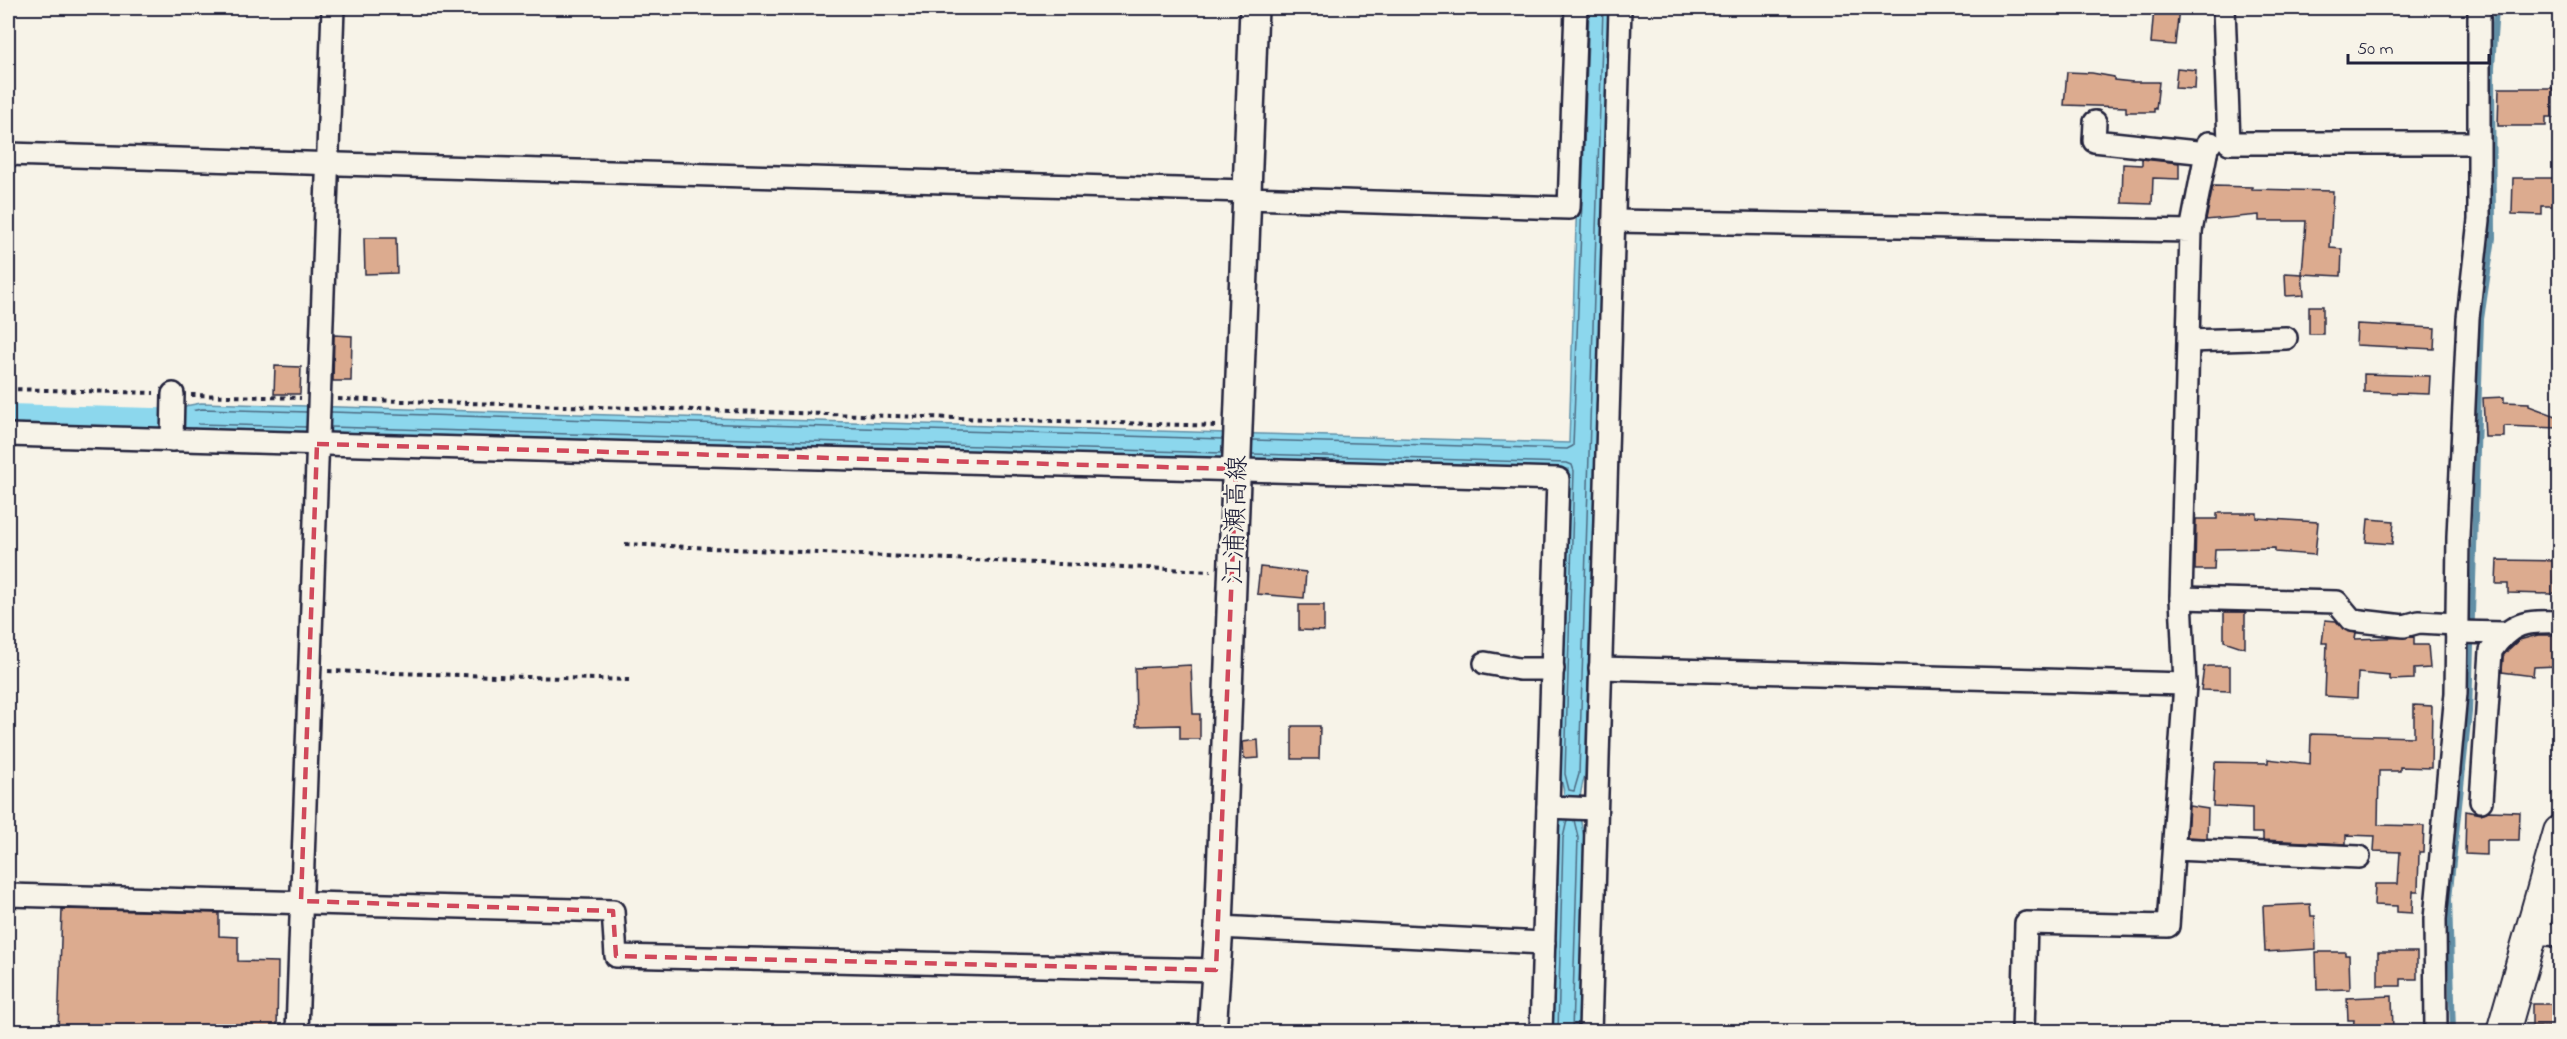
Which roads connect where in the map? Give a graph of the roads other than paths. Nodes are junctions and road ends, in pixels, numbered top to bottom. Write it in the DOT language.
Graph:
graph roads {
  1 [pos="333,8"];
  2 [pos="1254,8"];
  3 [pos="1576,8"];
  4 [pos="1620,8"];
  5 [pos="2224,8"];
  6 [pos="2479,8"];
  7 [pos="2095,122"];
  8 [pos="2229,143"];
  9 [pos="2478,143"];
  10 [pos="2206,153"];
  11 [pos="8,154"];
  12 [pos="326,162"];
  13 [pos="1245,194"];
  14 [pos="1614,221"];
  15 [pos="2191,231"];
  16 [pos="2286,338"];
  17 [pos="2188,341"];
  18 [pos="173,399"];
  19 [pos="172,433"];
  20 [pos="8,435"];
  21 [pos="318,440"];
  22 [pos="1236,466"];
  23 [pos="2181,598"];
  24 [pos="2559,622"];
  25 [pos="2456,628"];
  26 [pos="2504,633"];
  27 [pos="1485,663"];
  28 [pos="1600,668"];
  29 [pos="1553,669"];
  30 [pos="2185,684"];
  31 [pos="2481,801"];
  32 [pos="1571,808"];
  33 [pos="2559,832"];
  34 [pos="2174,849"];
  35 [pos="2359,857"];
  36 [pos="8,895"];
  37 [pos="301,902"];
  38 [pos="1219,927"];
  39 [pos="2546,934"];
  40 [pos="1544,943"];
  41 [pos="1216,970"];
  42 [pos="297,1032"];
  43 [pos="1212,1032"];
  44 [pos="1541,1032"];
  45 [pos="1590,1032"];
  46 [pos="2023,1032"];
  47 [pos="2436,1032"];
  48 [pos="2503,1032"];
  1 -- 12 [label="street"];
  2 -- 13 [label="main road, 江浦瀬高線"];
  3 -- 13 [label="street"];
  4 -- 14 [label="street"];
  5 -- 8 [label="street"];
  6 -- 9 [label="street"];
  7 -- 10 [label="street"];
  8 -- 9 [label="street"];
  8 -- 10 [label="street"];
  9 -- 25 [label="street"];
  10 -- 15 [label="street"];
  11 -- 12 [label="street"];
  12 -- 13 [label="street"];
  12 -- 21 [label="street"];
  13 -- 22 [label="main road, 江浦瀬高線"];
  14 -- 15 [label="street"];
  14 -- 28 [label="street"];
  15 -- 17 [label="street"];
  16 -- 17 [label="street"];
  17 -- 23 [label="street"];
  18 -- 19 [label="street"];
  19 -- 20 [label="street"];
  19 -- 21 [label="street"];
  21 -- 22 [label="street"];
  21 -- 37 [label="street"];
  22 -- 29 [label="street"];
  22 -- 38 [label="main road, 江浦瀬高線"];
  23 -- 25 [label="street"];
  23 -- 30 [label="street"];
  24 -- 26 [label="street"];
  25 -- 26 [label="street"];
  25 -- 47 [label="street"];
  26 -- 31 [label="street"];
  27 -- 29 [label="street"];
  28 -- 30 [label="street"];
  28 -- 32 [label="street"];
  29 -- 32 [label="street"];
  30 -- 34 [label="street"];
  32 -- 40 [label="street"];
  32 -- 45 [label="street"];
  33 -- 39 [label="highway"];
  34 -- 35 [label="street"];
  34 -- 46 [label="street"];
  36 -- 37 [label="street"];
  37 -- 41 [label="street"];
  37 -- 42 [label="street"];
  38 -- 40 [label="street"];
  38 -- 41 [label="main road, 江浦瀬高線"];
  39 -- 48 [label="highway"];
  40 -- 44 [label="street"];
  41 -- 43 [label="main road, 江浦瀬高線"];
}
